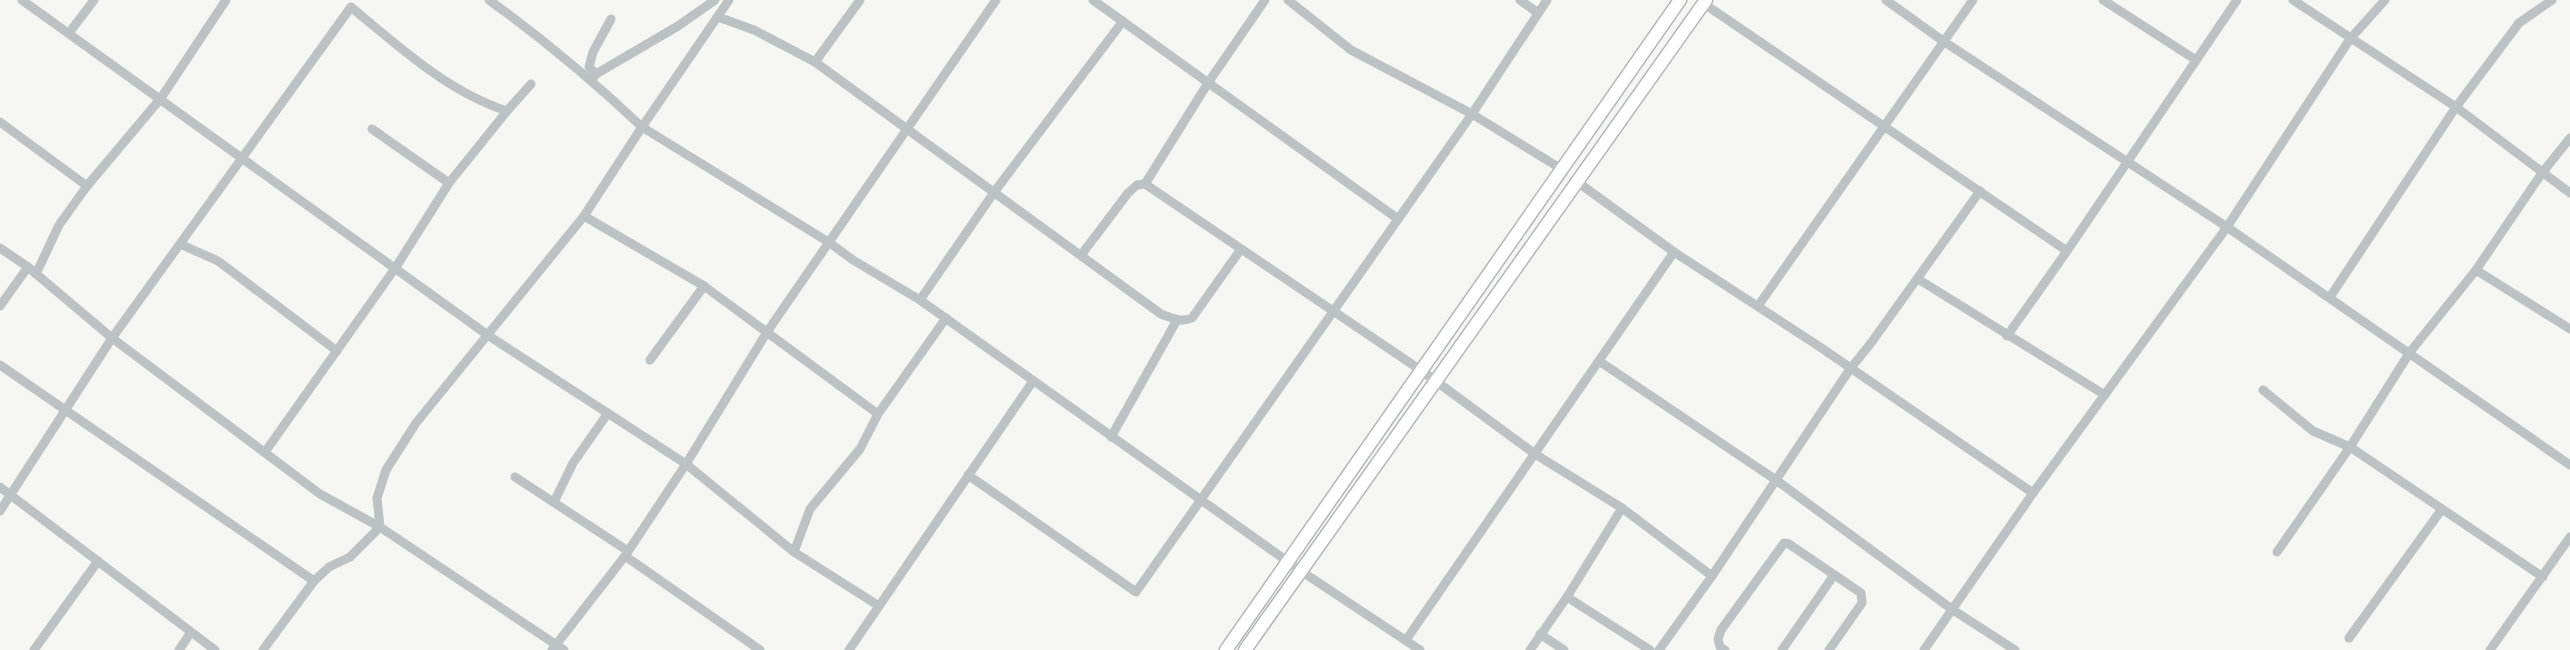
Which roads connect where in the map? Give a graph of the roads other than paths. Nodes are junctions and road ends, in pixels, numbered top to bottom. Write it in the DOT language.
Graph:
graph roads {
  1 [pos="22,0"];
  2 [pos="94,0"];
  3 [pos="226,0"];
  4 [pos="489,0"];
  5 [pos="716,0"];
  6 [pos="729,0"];
  7 [pos="860,0"];
  8 [pos="996,0"];
  9 [pos="1093,0"];
  10 [pos="1265,0"];
  11 [pos="1288,0"];
  12 [pos="1521,0"];
  13 [pos="1547,0"];
  14 [pos="1680,0"];
  15 [pos="1886,0"];
  16 [pos="1973,0"];
  17 [pos="2103,0"];
  18 [pos="2237,0"];
  19 [pos="2293,0"];
  20 [pos="2385,0"];
  21 [pos="2552,0"];
  22 [pos="1704,2"];
  23 [pos="1538,13"];
  24 [pos="718,17"];
  25 [pos="611,19"];
  26 [pos="1123,21"];
  27 [pos="69,33"];
  28 [pos="2350,39"];
  29 [pos="1943,41"];
  30 [pos="2196,60"];
  31 [pos="816,62"];
  32 [pos="594,77"];
  33 [pos="1208,83"];
  34 [pos="531,84"];
  35 [pos="160,98"];
  36 [pos="2456,106"];
  37 [pos="507,111"];
  38 [pos="1472,114"];
  39 [pos="0,122"];
  40 [pos="642,127"];
  41 [pos="1885,127"];
  42 [pos="908,128"];
  43 [pos="372,129"];
  44 [pos="2570,138"];
  45 [pos="242,157"];
  46 [pos="2128,162"];
  47 [pos="1563,170"];
  48 [pos="2542,173"];
  49 [pos="1576,181"];
  50 [pos="449,183"];
  51 [pos="1145,184"];
  52 [pos="87,186"];
  53 [pos="995,191"];
  54 [pos="1980,191"];
  55 [pos="2570,193"];
  56 [pos="584,216"];
  57 [pos="1398,219"];
  58 [pos="2227,227"];
  59 [pos="830,243"];
  60 [pos="180,244"];
  61 [pos="0,248"];
  62 [pos="1241,249"];
  63 [pos="2067,251"];
  64 [pos="1674,252"];
  65 [pos="1082,254"];
  66 [pos="28,267"];
  67 [pos="396,267"];
  68 [pos="2476,270"];
  69 [pos="36,274"];
  70 [pos="1918,279"];
  71 [pos="704,286"];
  72 [pos="2330,297"];
  73 [pos="920,300"];
  74 [pos="0,306"];
  75 [pos="1758,306"];
  76 [pos="1333,310"];
  77 [pos="946,318"];
  78 [pos="1177,320"];
  79 [pos="2570,328"];
  80 [pos="767,332"];
  81 [pos="489,336"];
  82 [pos="2007,336"];
  83 [pos="112,338"];
  84 [pos="337,351"];
  85 [pos="2410,352"];
  86 [pos="650,360"];
  87 [pos="1599,361"];
  88 [pos="0,365"];
  89 [pos="1850,369"];
  90 [pos="1422,371"];
  91 [pos="1033,381"];
  92 [pos="1435,381"];
  93 [pos="2264,390"];
  94 [pos="2105,395"];
  95 [pos="66,411"];
  96 [pos="608,413"];
  97 [pos="878,414"];
  98 [pos="1111,437"];
  99 [pos="2350,447"];
  100 [pos="265,452"];
  101 [pos="1535,454"];
  102 [pos="686,464"];
  103 [pos="2570,465"];
  104 [pos="968,475"];
  105 [pos="515,477"];
  106 [pos="1776,480"];
  107 [pos="0,487"];
  108 [pos="2033,494"];
  109 [pos="12,496"];
  110 [pos="1201,500"];
  111 [pos="554,502"];
  112 [pos="1622,508"];
  113 [pos="2442,509"];
  114 [pos="0,511"];
  115 [pos="380,527"];
  116 [pos="2570,537"];
  117 [pos="794,552"];
  118 [pos="2277,552"];
  119 [pos="627,553"];
  120 [pos="98,561"];
  121 [pos="1288,562"];
  122 [pos="1301,570"];
  123 [pos="1834,575"];
  124 [pos="1712,576"];
  125 [pos="2542,576"];
  126 [pos="314,581"];
  127 [pos="1567,597"];
  128 [pos="879,606"];
  129 [pos="1953,610"];
  130 [pos="191,632"];
  131 [pos="1540,634"];
  132 [pos="2349,638"];
  133 [pos="1406,640"];
  134 [pos="557,648"];
  135 [pos="34,650"];
  136 [pos="179,650"];
  137 [pos="216,650"];
  138 [pos="263,650"];
  139 [pos="760,650"];
  140 [pos="849,650"];
  141 [pos="1226,650"];
  142 [pos="1245,650"];
  143 [pos="1420,650"];
  144 [pos="1530,650"];
  145 [pos="1564,650"];
  146 [pos="1650,650"];
  147 [pos="1659,650"];
  148 [pos="1725,650"];
  149 [pos="1782,650"];
  150 [pos="1828,650"];
  151 [pos="1924,650"];
  152 [pos="2015,650"];
  153 [pos="2490,650"];
  1 -- 27 [label="street"];
  2 -- 27 [label="street"];
  3 -- 35 [label="street"];
  4 -- 32 [label="street"];
  5 -- 32 [label="street"];
  6 -- 24 [label="street"];
  7 -- 31 [label="street"];
  8 -- 42 [label="street"];
  9 -- 26 [label="street"];
  10 -- 33 [label="street"];
  11 -- 38 [label="street"];
  12 -- 23 [label="street"];
  13 -- 23 [label="street"];
  14 -- 47 [label="main road"];
  15 -- 29 [label="street"];
  16 -- 29 [label="street"];
  17 -- 30 [label="street"];
  18 -- 30 [label="street"];
  19 -- 28 [label="street"];
  20 -- 28 [label="street"];
  21 -- 36 [label="street"];
  22 -- 41 [label="street"];
  22 -- 49 [label="main road"];
  23 -- 38 [label="street"];
  24 -- 31 [label="street"];
  24 -- 40 [label="street"];
  25 -- 32 [label="street"];
  26 -- 33 [label="street"];
  26 -- 53 [label="street"];
  27 -- 35 [label="street"];
  28 -- 36 [label="street"];
  28 -- 58 [label="street"];
  29 -- 41 [label="street"];
  29 -- 46 [label="street"];
  30 -- 46 [label="street"];
  31 -- 42 [label="street"];
  32 -- 40 [label="street"];
  33 -- 51 [label="street"];
  33 -- 57 [label="street"];
  34 -- 37 [label="street"];
  35 -- 45 [label="street"];
  35 -- 52 [label="street"];
  36 -- 48 [label="street"];
  36 -- 72 [label="street"];
  37 -- 45 [label="street"];
  37 -- 50 [label="street"];
  38 -- 47 [label="street"];
  38 -- 57 [label="street"];
  39 -- 52 [label="street"];
  40 -- 56 [label="street"];
  40 -- 59 [label="street"];
  41 -- 54 [label="street"];
  41 -- 75 [label="street"];
  42 -- 53 [label="street"];
  42 -- 59 [label="street"];
  43 -- 50 [label="street"];
  44 -- 48 [label="street"];
  45 -- 60 [label="street"];
  45 -- 67 [label="street"];
  46 -- 58 [label="street"];
  46 -- 63 [label="street"];
  47 -- 90 [label="main road"];
  48 -- 55 [label="street"];
  48 -- 68 [label="street"];
  49 -- 64 [label="street"];
  49 -- 92 [label="main road"];
  50 -- 67 [label="street"];
  51 -- 62 [label="street"];
  51 -- 65 [label="street"];
  52 -- 69 [label="street"];
  53 -- 65 [label="street"];
  53 -- 73 [label="street"];
  54 -- 63 [label="street"];
  54 -- 70 [label="street"];
  56 -- 71 [label="street"];
  56 -- 81 [label="street"];
  57 -- 76 [label="street"];
  58 -- 72 [label="street"];
  58 -- 94 [label="street"];
  59 -- 73 [label="street"];
  59 -- 80 [label="street"];
  60 -- 83 [label="street"];
  60 -- 84 [label="street"];
  61 -- 66 [label="street"];
  62 -- 76 [label="street"];
  62 -- 78 [label="street"];
  63 -- 82 [label="street"];
  64 -- 75 [label="street"];
  64 -- 87 [label="street"];
  65 -- 78 [label="street"];
  66 -- 69 [label="street"];
  66 -- 74 [label="street"];
  67 -- 81 [label="street"];
  67 -- 84 [label="street"];
  68 -- 79 [label="street"];
  68 -- 85 [label="street"];
  69 -- 83 [label="street"];
  70 -- 82 [label="street"];
  70 -- 89 [label="street"];
  71 -- 80 [label="street"];
  71 -- 86 [label="street"];
  72 -- 85 [label="street"];
  73 -- 77 [label="street"];
  75 -- 89 [label="street"];
  76 -- 90 [label="street"];
  76 -- 110 [label="street"];
  77 -- 91 [label="street"];
  77 -- 97 [label="street"];
  78 -- 98 [label="street"];
  80 -- 97 [label="street"];
  80 -- 102 [label="street"];
  81 -- 96 [label="street"];
  81 -- 115 [label="street"];
  82 -- 94 [label="street"];
  83 -- 95 [label="street"];
  83 -- 100 [label="street"];
  84 -- 100 [label="street"];
  85 -- 99 [label="street"];
  85 -- 103 [label="street"];
  87 -- 101 [label="street"];
  87 -- 106 [label="street"];
  88 -- 95 [label="street"];
  89 -- 106 [label="street"];
  89 -- 108 [label="street"];
  90 -- 92 [label="street"];
  90 -- 121 [label="main road"];
  91 -- 98 [label="street"];
  91 -- 104 [label="street"];
  92 -- 101 [label="street"];
  92 -- 122 [label="main road"];
  93 -- 99 [label="street"];
  94 -- 108 [label="street"];
  95 -- 109 [label="street"];
  95 -- 126 [label="street"];
  96 -- 102 [label="street"];
  96 -- 111 [label="street"];
  97 -- 117 [label="street"];
  98 -- 110 [label="street"];
  99 -- 113 [label="street"];
  99 -- 118 [label="street"];
  100 -- 115 [label="street"];
  101 -- 112 [label="street"];
  101 -- 133 [label="street"];
  102 -- 117 [label="street"];
  102 -- 119 [label="street"];
  104 -- 110 [label="street"];
  104 -- 128 [label="street"];
  105 -- 111 [label="street"];
  106 -- 124 [label="street"];
  106 -- 129 [label="street"];
  107 -- 109 [label="street"];
  108 -- 129 [label="street"];
  109 -- 114 [label="street"];
  109 -- 120 [label="street"];
  110 -- 121 [label="street"];
  111 -- 119 [label="street"];
  112 -- 124 [label="street"];
  112 -- 127 [label="street"];
  113 -- 125 [label="street"];
  113 -- 132 [label="street"];
  115 -- 126 [label="street"];
  115 -- 134 [label="street"];
  116 -- 125 [label="street"];
  117 -- 128 [label="street"];
  119 -- 134 [label="street"];
  119 -- 139 [label="street"];
  120 -- 130 [label="street"];
  120 -- 135 [label="street"];
  121 -- 122 [label="street"];
  121 -- 141 [label="main road"];
  122 -- 133 [label="street"];
  122 -- 142 [label="main road"];
  123 -- 148 [label="street"];
  123 -- 149 [label="street"];
  123 -- 150 [label="street"];
  124 -- 147 [label="street"];
  125 -- 153 [label="street"];
  126 -- 138 [label="street"];
  127 -- 131 [label="street"];
  127 -- 146 [label="street"];
  128 -- 140 [label="street"];
  129 -- 151 [label="street"];
  129 -- 152 [label="street"];
  130 -- 136 [label="street"];
  130 -- 137 [label="street"];
  131 -- 144 [label="street"];
  131 -- 145 [label="street"];
  133 -- 143 [label="street"];
}
